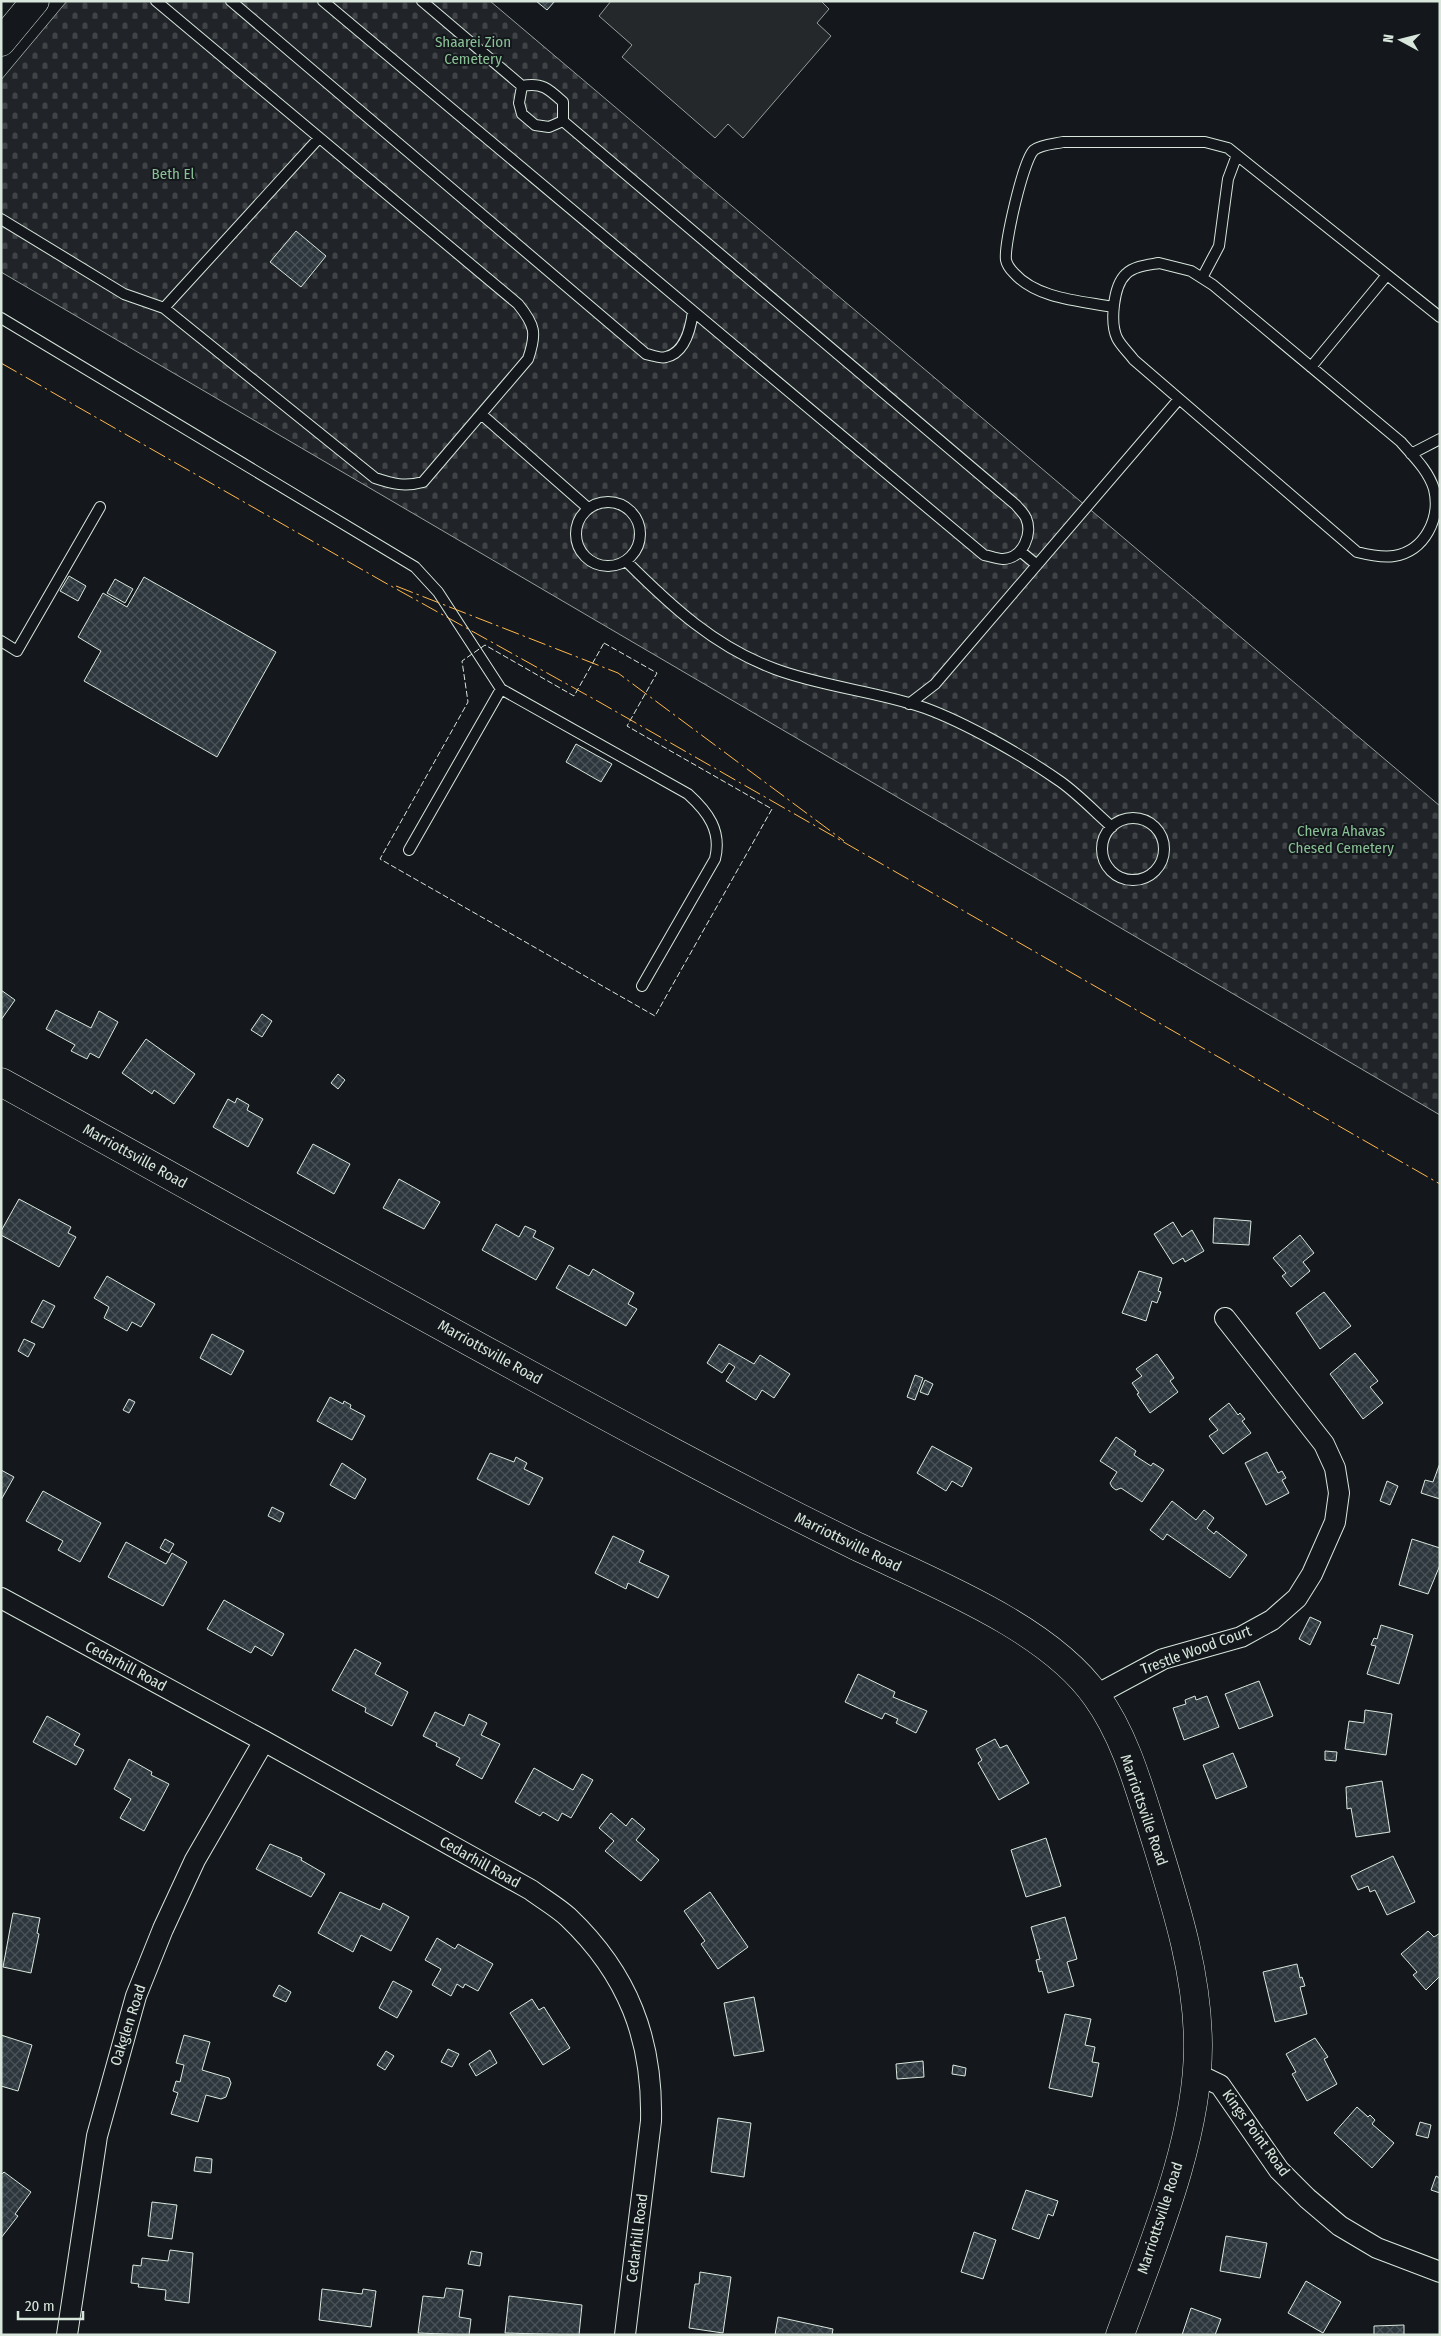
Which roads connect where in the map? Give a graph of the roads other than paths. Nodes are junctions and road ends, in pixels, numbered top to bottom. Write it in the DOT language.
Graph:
graph roads {
  1 [pos="35,1"];
  2 [pos="156,1"];
  3 [pos="231,1"];
  4 [pos="323,1"];
  5 [pos="422,1"];
  6 [pos="1,42"];
  7 [pos="522,86"];
  8 [pos="563,121"];
  9 [pos="319,138"];
  10 [pos="1237,155"];
  11 [pos="1,219"];
  12 [pos="1387,275"];
  13 [pos="1202,278"];
  14 [pos="1113,307"];
  15 [pos="164,308"];
  16 [pos="694,312"];
  17 [pos="1440,317"];
  18 [pos="1,318"];
  19 [pos="1311,367"];
  20 [pos="1179,399"];
  21 [pos="481,414"];
  22 [pos="1440,439"];
  23 [pos="1411,454"];
  24 [pos="100,506"];
  25 [pos="588,508"];
  26 [pos="1020,551"];
  27 [pos="626,561"];
  28 [pos="1037,565"];
  29 [pos="1,641"];
  30 [pos="500,689"];
  31 [pos="909,704"];
  32 [pos="1112,827"];
  33 [pos="409,850"];
  34 [pos="642,986"];
  35 [pos="1,1082"];
  36 [pos="1226,1318"];
  37 [pos="1,1598"];
  38 [pos="1096,1695"];
  39 [pos="264,1740"];
  40 [pos="1197,2074"];
  41 [pos="1440,2272"];
  42 [pos="67,2335"];
  43 [pos="625,2335"];
  44 [pos="1120,2335"];
  1 -- 6 [label="main road"];
  2 -- 9 [label="lane"];
  3 -- 16 [label="lane"];
  4 -- 16 [label="lane"];
  5 -- 7 [label="lane"];
  7 -- 8 [label="lane"];
  7 -- 8 [label="lane"];
  8 -- 26 [label="lane"];
  9 -- 15 [label="lane"];
  9 -- 21 [label="lane"];
  10 -- 12 [label="lane"];
  10 -- 13 [label="lane"];
  10 -- 14 [label="lane"];
  11 -- 15 [label="lane"];
  12 -- 17 [label="lane"];
  12 -- 19 [label="lane"];
  13 -- 14 [label="lane"];
  13 -- 19 [label="lane"];
  14 -- 20 [label="lane"];
  15 -- 21 [label="lane"];
  16 -- 26 [label="lane"];
  18 -- 30 [label="lane"];
  19 -- 23 [label="lane"];
  20 -- 23 [label="lane"];
  20 -- 28 [label="lane"];
  21 -- 25 [label="lane"];
  22 -- 23 [label="lane"];
  24 -- 29 [label="lane"];
  25 -- 27 [label="lane"];
  25 -- 27 [label="lane"];
  26 -- 28 [label="lane"];
  27 -- 31 [label="lane"];
  28 -- 31 [label="lane"];
  30 -- 33 [label="lane"];
  30 -- 34 [label="lane"];
  31 -- 32 [label="lane"];
  32 -- 32 [label="lane"];
  35 -- 38 [label="main road, Marriottsville Road"];
  36 -- 38 [label="street, Trestle Wood Court"];
  37 -- 39 [label="street, Cedarhill Road"];
  38 -- 40 [label="main road, Marriottsville Road"];
  39 -- 42 [label="street, Oakglen Road"];
  39 -- 43 [label="street, Cedarhill Road"];
  40 -- 41 [label="street, Kings Point Road"];
  40 -- 44 [label="main road, Marriottsville Road"];
}
